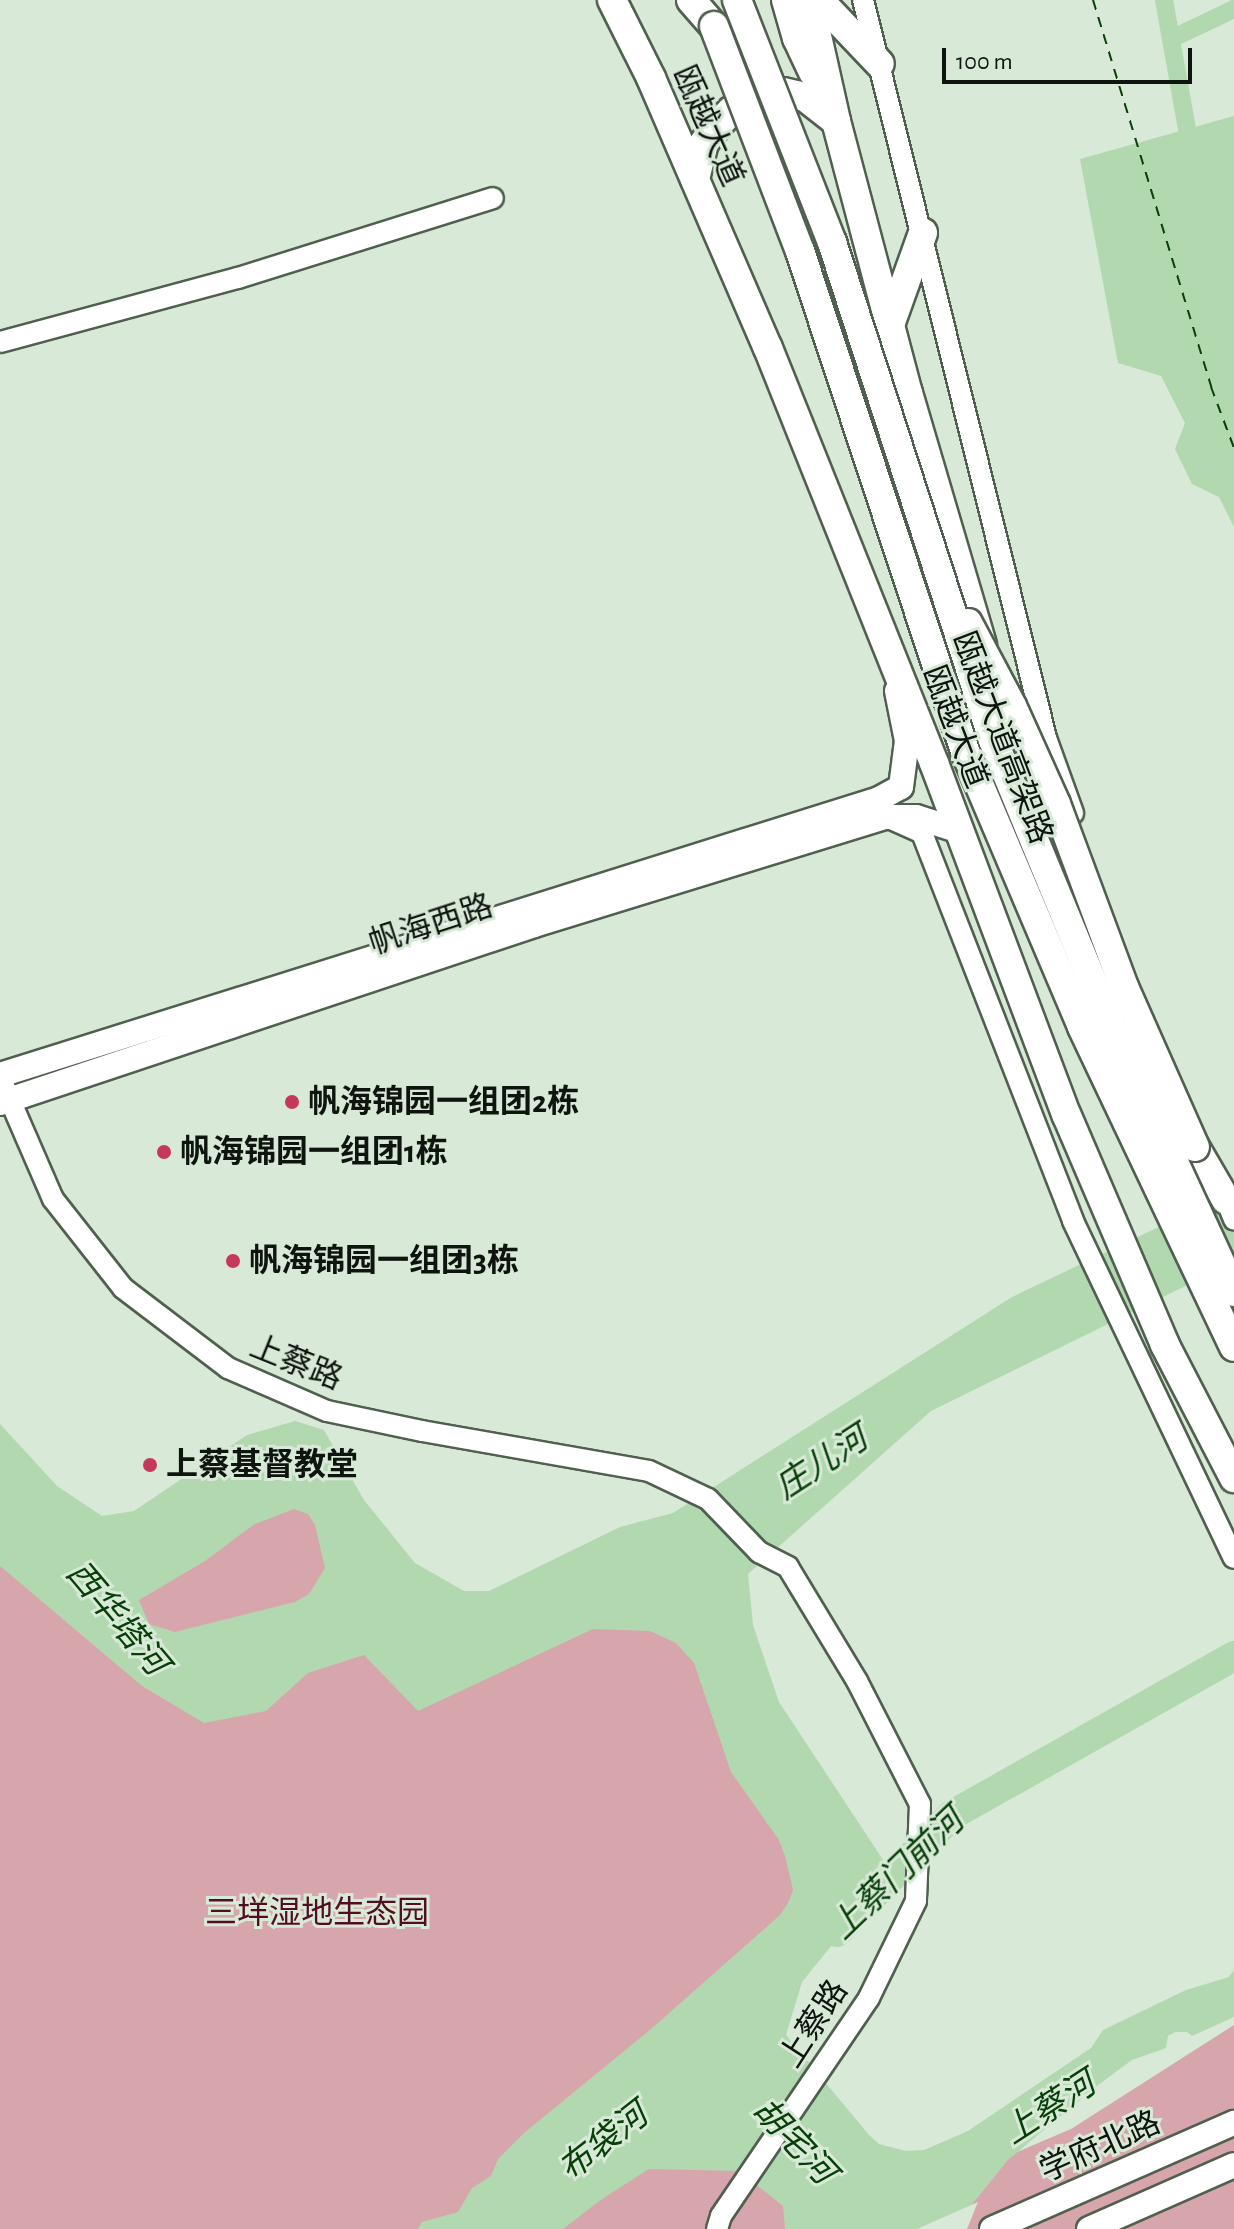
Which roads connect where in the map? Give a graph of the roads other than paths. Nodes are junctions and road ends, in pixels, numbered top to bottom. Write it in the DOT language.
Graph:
graph roads {
  1 [pos="612,0"];
  2 [pos="691,0"];
  3 [pos="737,0"];
  4 [pos="786,0"];
  5 [pos="809,0"];
  6 [pos="819,0"];
  7 [pos="863,0"];
  8 [pos="709,13"];
  9 [pos="880,64"];
  10 [pos="836,121"];
  11 [pos="695,179"];
  12 [pos="493,198"];
  13 [pos="923,233"];
  14 [pos="890,325"];
  15 [pos="0,342"];
  16 [pos="931,553"];
  17 [pos="866,589"];
  18 [pos="882,808"];
  19 [pos="957,830"];
  20 [pos="1122,1013"];
  21 [pos="1178,1074"];
  22 [pos="0,1076"];
  23 [pos="5,1101"];
  24 [pos="1230,1210"];
  25 [pos="1231,1294"];
  26 [pos="1234,1347"];
  27 [pos="1234,1478"];
  28 [pos="1234,1558"];
  29 [pos="1234,2123"];
  30 [pos="1234,2165"];
  31 [pos="995,2228"];
  32 [pos="717,2229"];
  33 [pos="1089,2229"];
  1 -- 11 [label="highway, 瓯越大道"];
  2 -- 8 [label="highway"];
  3 -- 16 [label="highway, 瓯越大道高架路, bridge"];
  4 -- 10 [label="highway"];
  5 -- 10 [label="highway, 瓯越大道"];
  6 -- 9 [label="highway"];
  7 -- 9 [label="street"];
  8 -- 26 [label="highway, 瓯越大道高架路, bridge"];
  9 -- 13 [label="street"];
  10 -- 11 [label="highway"];
  10 -- 14 [label="highway, 瓯越大道"];
  11 -- 17 [label="highway, 瓯越大道"];
  12 -- 15 [label="street"];
  13 -- 14 [label="highway"];
  13 -- 21 [label="street"];
  14 -- 20 [label="highway, 瓯越大道"];
  16 -- 24 [label="highway, bridge"];
  16 -- 25 [label="highway, 瓯越大道高架路, bridge"];
  17 -- 18 [label="main road"];
  17 -- 19 [label="highway, 瓯越大道"];
  18 -- 19 [label="main road"];
  18 -- 22 [label="main road, 帆海西路"];
  18 -- 23 [label="main road, 帆海西路"];
  18 -- 28 [label="street"];
  19 -- 27 [label="highway, 瓯越大道"];
  20 -- 21 [label="street"];
  20 -- 25 [label="highway, 瓯越大道, bridge"];
  21 -- 24 [label="street"];
  22 -- 23 [label="street, 上蔡路"];
  23 -- 32 [label="street, 上蔡路"];
  29 -- 31 [label="main road, 学府北路"];
  30 -- 33 [label="main road"];
}
